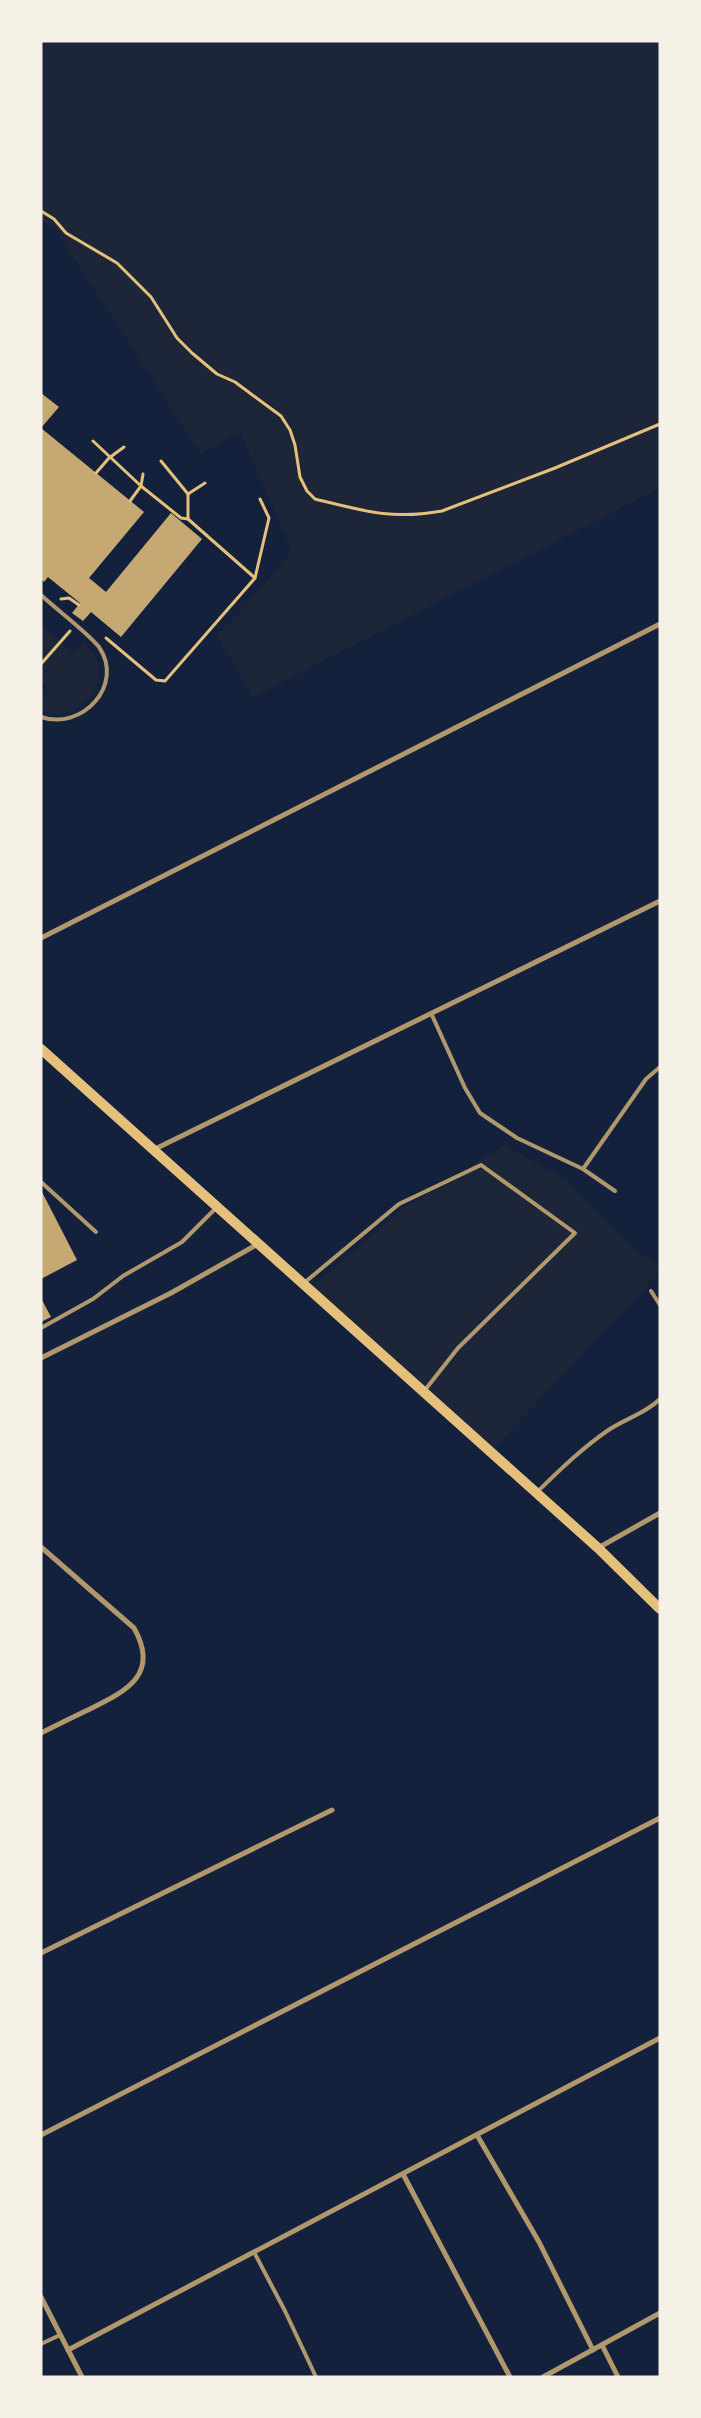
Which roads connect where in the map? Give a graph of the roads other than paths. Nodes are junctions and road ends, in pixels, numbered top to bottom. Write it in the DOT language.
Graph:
graph roads {
  1 [pos="41,596"];
  2 [pos="660,624"];
  3 [pos="41,717"];
  4 [pos="660,901"];
  5 [pos="41,938"];
  6 [pos="431,1013"];
  7 [pos="42,1052"];
  8 [pos="660,1067"];
  9 [pos="153,1150"];
  10 [pos="583,1169"];
  11 [pos="41,1182"];
  12 [pos="615,1191"];
  13 [pos="216,1207"];
  14 [pos="96,1232"];
  15 [pos="258,1244"];
  16 [pos="302,1284"];
  17 [pos="651,1291"];
  18 [pos="660,1305"];
  19 [pos="41,1328"];
  20 [pos="41,1358"];
  21 [pos="423,1392"];
  22 [pos="660,1399"];
  23 [pos="536,1494"];
  24 [pos="660,1514"];
  25 [pos="41,1547"];
  26 [pos="598,1548"];
  27 [pos="660,1608"];
  28 [pos="41,1733"];
  29 [pos="332,1810"];
  30 [pos="660,1818"];
  31 [pos="41,1953"];
  32 [pos="660,2038"];
  33 [pos="477,2134"];
  34 [pos="41,2135"];
  35 [pos="403,2174"];
  36 [pos="254,2252"];
  37 [pos="41,2297"];
  38 [pos="660,2313"];
  39 [pos="60,2334"];
  40 [pos="41,2344"];
  41 [pos="602,2345"];
  42 [pos="68,2350"];
  43 [pos="593,2350"];
  44 [pos="82,2377"];
  45 [pos="316,2377"];
  46 [pos="510,2377"];
  47 [pos="543,2377"];
  48 [pos="618,2377"];
  1 -- 3 [label="lane"];
  2 -- 5 [label="street"];
  4 -- 6 [label="street"];
  6 -- 9 [label="street"];
  6 -- 10 [label="lane"];
  7 -- 9 [label="main road"];
  8 -- 10 [label="lane"];
  9 -- 13 [label="main road"];
  10 -- 12 [label="lane"];
  11 -- 14 [label="lane"];
  13 -- 15 [label="main road"];
  13 -- 19 [label="lane"];
  15 -- 16 [label="main road"];
  15 -- 20 [label="street"];
  16 -- 21 [label="main road"];
  16 -- 21 [label="lane"];
  17 -- 18 [label="lane"];
  21 -- 23 [label="main road"];
  22 -- 23 [label="lane"];
  23 -- 26 [label="main road"];
  24 -- 26 [label="street"];
  25 -- 28 [label="street"];
  26 -- 27 [label="main road"];
  29 -- 31 [label="street"];
  30 -- 34 [label="street"];
  32 -- 33 [label="street"];
  33 -- 35 [label="street"];
  33 -- 43 [label="street"];
  35 -- 36 [label="street"];
  35 -- 46 [label="street"];
  36 -- 42 [label="street"];
  36 -- 45 [label="lane"];
  37 -- 39 [label="street"];
  38 -- 41 [label="street"];
  39 -- 40 [label="lane"];
  39 -- 42 [label="street"];
  41 -- 43 [label="street"];
  41 -- 48 [label="street"];
  42 -- 44 [label="street"];
  43 -- 47 [label="street"];
}
